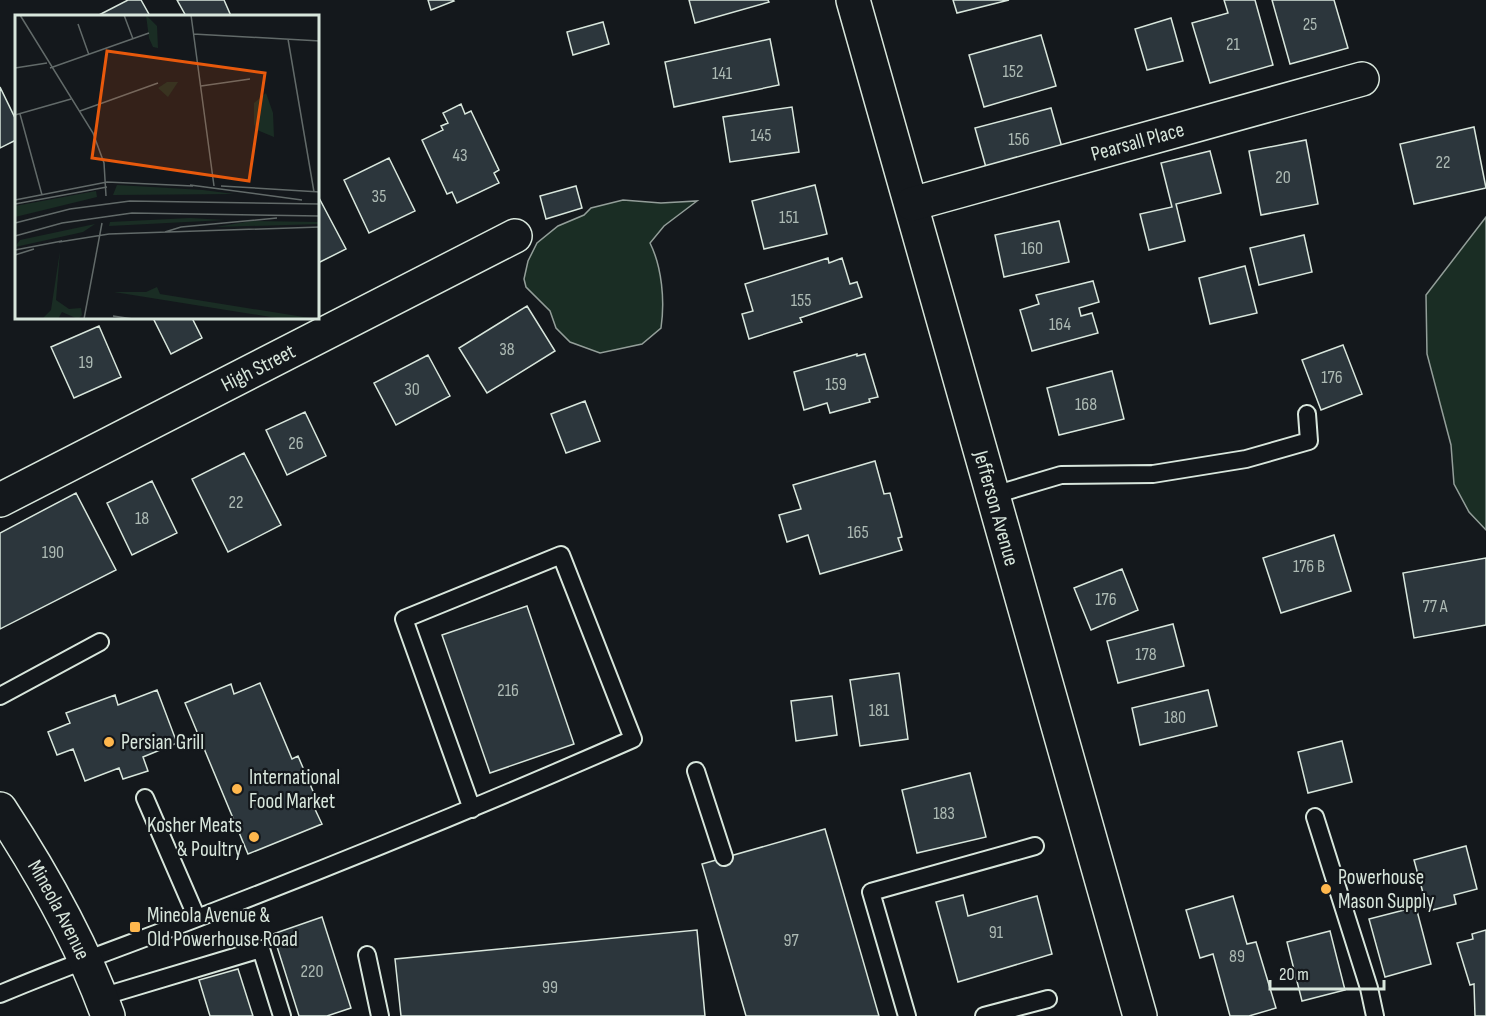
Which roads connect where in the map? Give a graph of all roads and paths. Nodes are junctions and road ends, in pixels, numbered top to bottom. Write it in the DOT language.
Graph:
graph roads {
  1 [pos="853,0"];
  2 [pos="1362,79"];
  3 [pos="912,204"];
  4 [pos="515,236"];
  5 [pos="1306,414"];
  6 [pos="994,495"];
  7 [pos="0,500"];
  8 [pos="100,642"];
  9 [pos="0,696"];
  10 [pos="696,771"];
  11 [pos="145,798"];
  12 [pos="0,808"];
  13 [pos="472,809"];
  14 [pos="1315,817"];
  15 [pos="1035,846"];
  16 [pos="724,857"];
  17 [pos="197,918"];
  18 [pos="367,955"];
  19 [pos="84,959"];
  20 [pos="0,994"];
  21 [pos="1048,999"];
  22 [pos="105,1006"];
  23 [pos="282,1016"];
  24 [pos="380,1016"];
  25 [pos="907,1016"];
  26 [pos="984,1016"];
  27 [pos="1140,1016"];
  28 [pos="1375,1016"];
  1 -- 3 [label="street, Jefferson Avenue"];
  2 -- 3 [label="street, Pearsall Place"];
  3 -- 6 [label="street, Jefferson Avenue"];
  4 -- 7 [label="street, High Street"];
  5 -- 6 [label="lane"];
  6 -- 27 [label="street, Jefferson Avenue"];
  8 -- 9 [label="lane"];
  10 -- 16 [label="lane"];
  11 -- 17 [label="lane"];
  12 -- 19 [label="street, Mineola Avenue"];
  13 -- 13 [label="lane"];
  13 -- 17 [label="lane"];
  14 -- 28 [label="lane"];
  15 -- 25 [label="lane"];
  17 -- 19 [label="lane"];
  18 -- 24 [label="lane"];
  19 -- 20 [label="lane"];
  19 -- 22 [label="street, Mineola Avenue"];
  21 -- 26 [label="lane"];
  22 -- 23 [label="lane"];
}
